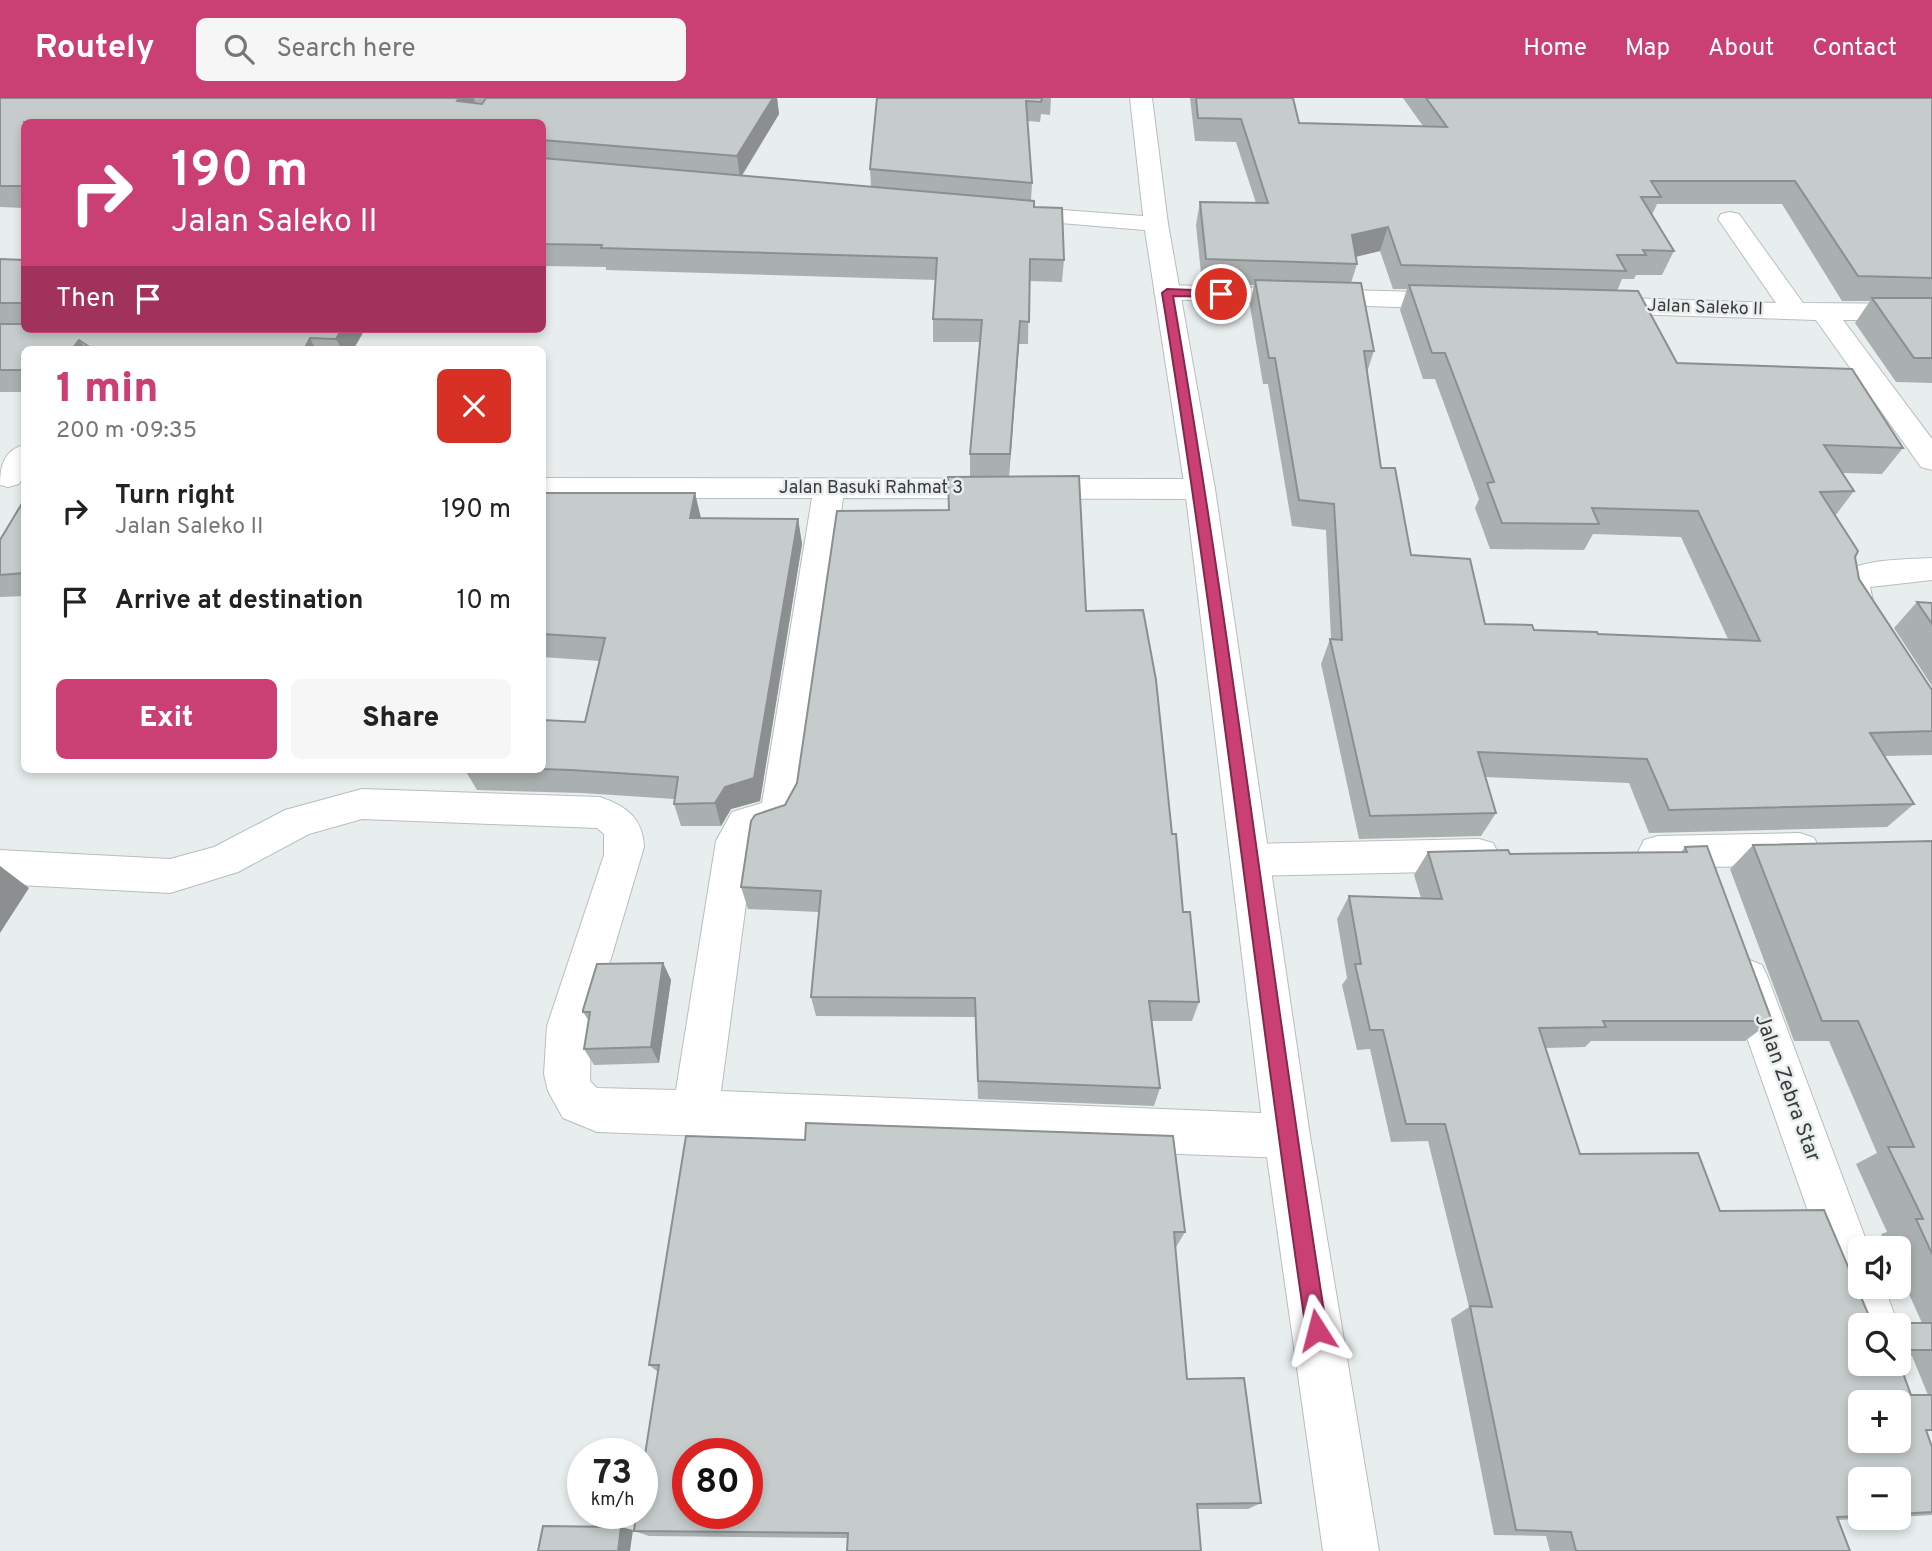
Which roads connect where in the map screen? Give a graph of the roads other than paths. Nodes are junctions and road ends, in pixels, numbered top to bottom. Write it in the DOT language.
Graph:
graph roads {
  1 [pos="1141,98"];
  2 [pos="986,211"];
  3 [pos="1730,219"];
  4 [pos="1156,224"];
  5 [pos="1167,293"];
  6 [pos="1486,302"];
  7 [pos="1568,304"];
  8 [pos="1795,311"];
  9 [pos="1824,312"];
  10 [pos="1932,312"];
  11 [pos="1932,460"];
  12 [pos="546,488"];
  13 [pos="829,488"];
  14 [pos="1200,489"];
  15 [pos="1932,569"];
  16 [pos="1886,649"];
  17 [pos="1837,848"];
  18 [pos="1619,853"];
  19 [pos="1510,855"];
  20 [pos="1251,860"];
  21 [pos="0,866"];
  22 [pos="1734,943"];
  23 [pos="696,1112"];
  24 [pos="1287,1136"];
  25 [pos="1869,1313"];
  26 [pos="1351,1551"];
  1 -- 4 [label="main road"];
  2 -- 4 [label="main road"];
  3 -- 8 [label="main road"];
  4 -- 5 [label="main road"];
  5 -- 6 [label="main road"];
  5 -- 14 [label="main road"];
  7 -- 8 [label="main road, Jalan Saleko II"];
  8 -- 9 [label="main road, Jalan Saleko II"];
  9 -- 10 [label="main road, Jalan Saleko II"];
  9 -- 11 [label="main road"];
  12 -- 13 [label="main road, Jalan Basuki Rahmat 3"];
  13 -- 14 [label="main road, Jalan Basuki Rahmat 3"];
  13 -- 23 [label="main road"];
  14 -- 20 [label="main road"];
  15 -- 16 [label="main road"];
  17 -- 18 [label="main road"];
  19 -- 20 [label="main road"];
  20 -- 24 [label="main road"];
  21 -- 23 [label="main road"];
  22 -- 25 [label="main road, Jalan Zebra Star"];
  23 -- 24 [label="main road"];
  24 -- 26 [label="main road"];
}
